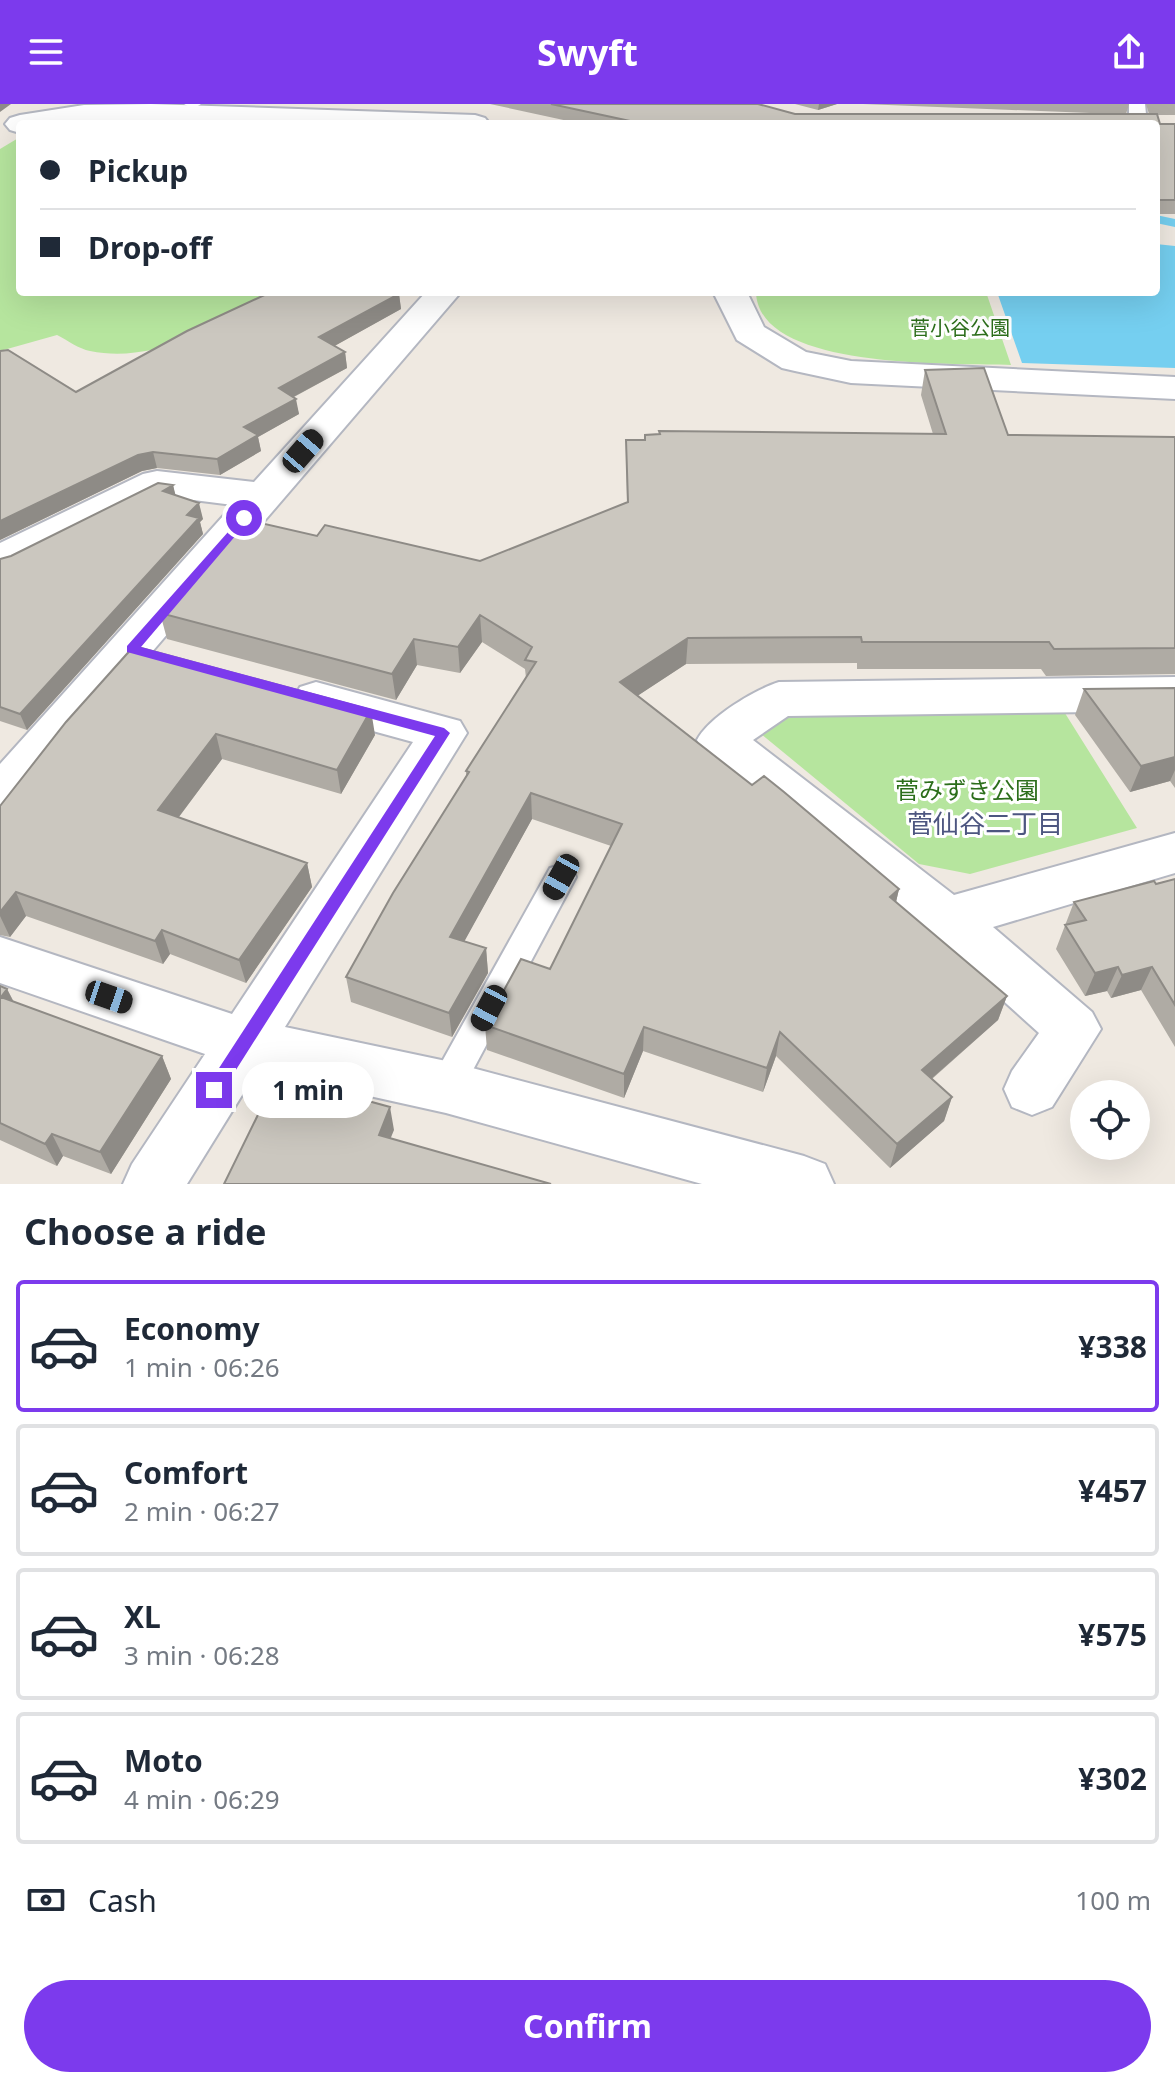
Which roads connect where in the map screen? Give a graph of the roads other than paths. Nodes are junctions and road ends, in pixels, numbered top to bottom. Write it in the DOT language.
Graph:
graph roads {
  1 [pos="1137,104"];
  2 [pos="191,107"];
  3 [pos="46,120"];
  4 [pos="408,120"];
  5 [pos="1149,120"];
  6 [pos="440,296"];
  7 [pos="732,296"];
  8 [pos="1175,388"];
  9 [pos="263,496"];
  10 [pos="0,560"];
  11 [pos="280,689"];
  12 [pos="1175,694"];
  13 [pos="0,796"];
  14 [pos="1175,853"];
  15 [pos="561,877"];
  16 [pos="947,919"];
  17 [pos="0,960"];
  18 [pos="244,1043"];
  19 [pos="446,1087"];
  20 [pos="1032,1089"];
  21 [pos="153,1184"];
  22 [pos="804,1184"];
  1 -- 5 [label="lane"];
  2 -- 3 [label="street"];
  2 -- 4 [label="street"];
  6 -- 9 [label="street"];
  7 -- 8 [label="street"];
  9 -- 10 [label="street"];
  9 -- 13 [label="street"];
  11 -- 18 [label="street"];
  12 -- 16 [label="street"];
  14 -- 16 [label="street"];
  15 -- 19 [label="lane"];
  16 -- 20 [label="street"];
  17 -- 18 [label="street"];
  18 -- 19 [label="street"];
  18 -- 21 [label="street"];
  19 -- 22 [label="street"];
}
